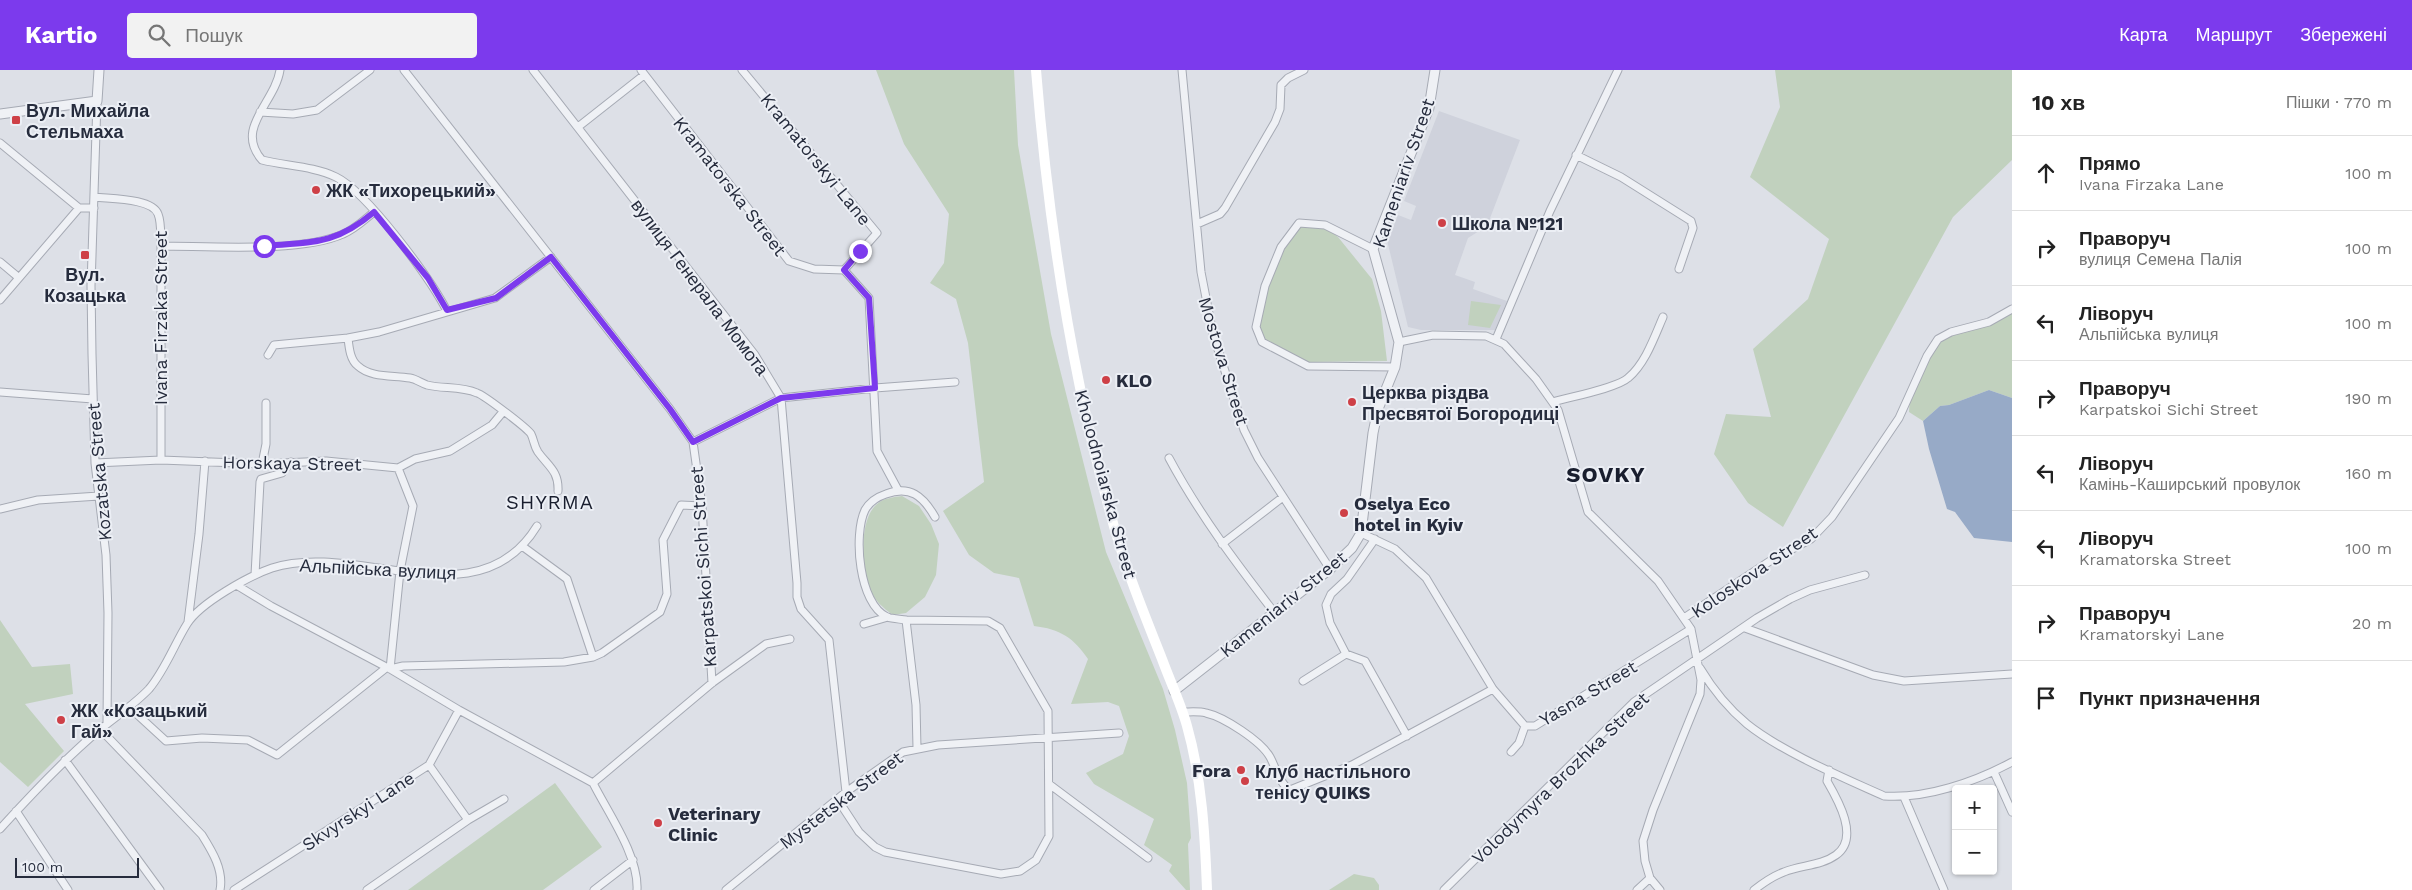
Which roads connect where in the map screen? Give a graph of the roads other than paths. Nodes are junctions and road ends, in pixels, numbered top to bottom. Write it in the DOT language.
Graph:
graph roads {
  1 [pos="99,70"];
  2 [pos="280,70"];
  3 [pos="370,70"];
  4 [pos="404,70"];
  5 [pos="532,70"];
  6 [pos="742,70"];
  7 [pos="1036,70"];
  8 [pos="1182,70"];
  9 [pos="1304,70"];
  10 [pos="1435,70"];
  11 [pos="1618,70"];
  12 [pos="642,72"];
  13 [pos="98,101"];
  14 [pos="260,112"];
  15 [pos="0,114"];
  16 [pos="578,127"];
  17 [pos="0,143"];
  18 [pos="1576,155"];
  19 [pos="94,197"];
  20 [pos="79,208"];
  21 [pos="94,208"];
  22 [pos="374,212"];
  23 [pos="1197,224"];
  24 [pos="161,246"];
  25 [pos="1373,249"];
  26 [pos="551,257"];
  27 [pos="0,262"];
  28 [pos="1679,269"];
  29 [pos="844,270"];
  30 [pos="18,277"];
  31 [pos="0,300"];
  32 [pos="2012,309"];
  33 [pos="447,310"];
  34 [pos="1663,317"];
  35 [pos="348,338"];
  36 [pos="1496,339"];
  37 [pos="1399,342"];
  38 [pos="268,355"];
  39 [pos="1395,367"];
  40 [pos="956,382"];
  41 [pos="875,388"];
  42 [pos="0,392"];
  43 [pos="781,398"];
  44 [pos="93,399"];
  45 [pos="1553,402"];
  46 [pos="266,403"];
  47 [pos="502,413"];
  48 [pos="693,442"];
  49 [pos="1169,458"];
  50 [pos="161,460"];
  51 [pos="205,461"];
  52 [pos="291,462"];
  53 [pos="95,463"];
  54 [pos="262,464"];
  55 [pos="398,468"];
  56 [pos="898,490"];
  57 [pos="558,491"];
  58 [pos="99,496"];
  59 [pos="1283,497"];
  60 [pos="702,506"];
  61 [pos="0,510"];
  62 [pos="935,517"];
  63 [pos="537,526"];
  64 [pos="1361,533"];
  65 [pos="1375,539"];
  66 [pos="1222,544"];
  67 [pos="522,546"];
  68 [pos="1330,569"];
  69 [pos="400,571"];
  70 [pos="255,575"];
  71 [pos="1865,575"];
  72 [pos="238,586"];
  73 [pos="1274,612"];
  74 [pos="888,617"];
  75 [pos="1684,618"];
  76 [pos="906,620"];
  77 [pos="188,622"];
  78 [pos="864,624"];
  79 [pos="1745,628"];
  80 [pos="1691,629"];
  81 [pos="790,639"];
  82 [pos="1346,654"];
  83 [pos="593,657"];
  84 [pos="1696,661"];
  85 [pos="388,669"];
  86 [pos="2012,674"];
  87 [pos="1303,681"];
  88 [pos="712,683"];
  89 [pos="1493,689"];
  90 [pos="1174,690"];
  91 [pos="128,707"];
  92 [pos="459,710"];
  93 [pos="1183,712"];
  94 [pos="107,723"];
  95 [pos="1525,726"];
  96 [pos="100,729"];
  97 [pos="1120,733"];
  98 [pos="1407,736"];
  99 [pos="1050,739"];
  100 [pos="917,748"];
  101 [pos="1511,752"];
  102 [pos="65,760"];
  103 [pos="2012,762"];
  104 [pos="429,765"];
  105 [pos="1830,770"];
  106 [pos="1994,772"];
  107 [pos="593,783"];
  108 [pos="1049,784"];
  109 [pos="846,792"];
  110 [pos="1904,797"];
  111 [pos="504,799"];
  112 [pos="838,800"];
  113 [pos="16,811"];
  114 [pos="2012,812"];
  115 [pos="468,820"];
  116 [pos="0,829"];
  117 [pos="1148,858"];
  118 [pos="633,860"];
  119 [pos="1650,878"];
  120 [pos="68,890"];
  121 [pos="160,890"];
  122 [pos="220,890"];
  123 [pos="234,890"];
  124 [pos="366,890"];
  125 [pos="594,890"];
  126 [pos="637,890"];
  127 [pos="726,890"];
  128 [pos="1207,890"];
  129 [pos="1444,890"];
  130 [pos="1636,890"];
  131 [pos="1660,890"];
  132 [pos="1754,890"];
  133 [pos="1944,890"];
  1 -- 13 [label="street, Kozatska Street"];
  2 -- 14 [label="street"];
  3 -- 14 [label="street"];
  4 -- 26 [label="street, Karpatskoi Sichi Street"];
  5 -- 16 [label="street, вулиця Генерала Момота"];
  6 -- 29 [label="street, Kramatorskyi Lane"];
  7 -- 90 [label="main road, Kholodnoiarska Street"];
  8 -- 23 [label="street, Mostova Street"];
  9 -- 23 [label="street"];
  10 -- 25 [label="street, Kameniariv Street"];
  11 -- 18 [label="street"];
  12 -- 16 [label="street"];
  12 -- 29 [label="street, Kramatorska Street"];
  13 -- 15 [label="street"];
  13 -- 19 [label="street, Kozatska Street"];
  14 -- 22 [label="street"];
  16 -- 43 [label="street, вулиця Генерала Момота"];
  17 -- 20 [label="street"];
  18 -- 28 [label="street"];
  18 -- 36 [label="street"];
  19 -- 21 [label="street, Kozatska Street"];
  19 -- 24 [label="street, Ivana Firzaka Street"];
  20 -- 21 [label="street"];
  20 -- 30 [label="street"];
  21 -- 44 [label="street, Kozatska Street"];
  22 -- 24 [label="street"];
  22 -- 33 [label="street"];
  23 -- 59 [label="street, Mostova Street"];
  24 -- 50 [label="street, Ivana Firzaka Street"];
  25 -- 37 [label="street, Kameniariv Street"];
  25 -- 39 [label="street"];
  26 -- 33 [label="street"];
  26 -- 48 [label="street, Karpatskoi Sichi Street"];
  27 -- 30 [label="street"];
  29 -- 41 [label="street"];
  30 -- 31 [label="street"];
  32 -- 75 [label="street, Koloskova Street"];
  33 -- 35 [label="street"];
  34 -- 45 [label="street"];
  35 -- 38 [label="street"];
  35 -- 47 [label="street"];
  36 -- 37 [label="street"];
  36 -- 45 [label="street"];
  37 -- 39 [label="street, Kameniariv Street"];
  39 -- 64 [label="street, Kameniariv Street"];
  40 -- 41 [label="street"];
  41 -- 43 [label="street"];
  41 -- 56 [label="street"];
  42 -- 44 [label="street"];
  43 -- 48 [label="street"];
  43 -- 109 [label="street, вулиця Генерала Момота"];
  44 -- 53 [label="street, Kozatska Street"];
  45 -- 75 [label="street"];
  46 -- 54 [label="street"];
  47 -- 55 [label="street"];
  47 -- 57 [label="street"];
  48 -- 60 [label="street, Karpatskoi Sichi Street"];
  49 -- 66 [label="street"];
  50 -- 51 [label="street, Horskaya Street"];
  50 -- 53 [label="street, Horskaya Street"];
  51 -- 54 [label="street, Horskaya Street"];
  51 -- 77 [label="street, Альпійська вулиця"];
  52 -- 54 [label="street, Horskaya Street"];
  52 -- 55 [label="street, Horskaya Street"];
  52 -- 70 [label="street"];
  53 -- 58 [label="street, Kozatska Street"];
  55 -- 69 [label="street"];
  56 -- 62 [label="street"];
  56 -- 74 [label="street"];
  58 -- 61 [label="street"];
  58 -- 94 [label="street, Kozatska Street"];
  59 -- 66 [label="street"];
  59 -- 68 [label="street, Mostova Street"];
  60 -- 83 [label="street"];
  60 -- 88 [label="street, Karpatskoi Sichi Street"];
  63 -- 67 [label="street, Альпійська вулиця"];
  64 -- 65 [label="street, Yasna Street"];
  64 -- 68 [label="street, Kameniariv Street"];
  65 -- 82 [label="street"];
  65 -- 89 [label="street, Yasna Street"];
  66 -- 73 [label="street"];
  67 -- 69 [label="street, Альпійська вулиця"];
  67 -- 83 [label="street"];
  68 -- 73 [label="street, Kameniariv Street"];
  69 -- 70 [label="street, Альпійська вулиця"];
  69 -- 85 [label="street"];
  70 -- 72 [label="street, Альпійська вулиця"];
  71 -- 79 [label="street, Volodymyra Brozhka Street"];
  72 -- 77 [label="street, Альпійська вулиця"];
  72 -- 85 [label="street"];
  73 -- 90 [label="street, Kameniariv Street"];
  74 -- 76 [label="street"];
  74 -- 78 [label="street"];
  75 -- 80 [label="street"];
  76 -- 99 [label="street"];
  76 -- 100 [label="street"];
  77 -- 91 [label="street, Альпійська вулиця"];
  79 -- 84 [label="street, Volodymyra Brozhka Street"];
  79 -- 86 [label="street"];
  80 -- 84 [label="street"];
  80 -- 95 [label="street, Yasna Street"];
  81 -- 88 [label="street, Karpatskoi Sichi Street"];
  82 -- 87 [label="street"];
  82 -- 98 [label="street"];
  83 -- 85 [label="street"];
  84 -- 105 [label="street"];
  84 -- 119 [label="street"];
  84 -- 129 [label="street, Volodymyra Brozhka Street"];
  85 -- 91 [label="street"];
  85 -- 92 [label="street"];
  88 -- 107 [label="street, Karpatskoi Sichi Street"];
  89 -- 95 [label="street, Yasna Street"];
  89 -- 98 [label="street"];
  90 -- 93 [label="main road, Kholodnoiarska Street"];
  91 -- 94 [label="street, Альпійська вулиця"];
  92 -- 104 [label="street, Skvyrskyi Lane"];
  92 -- 107 [label="street"];
  93 -- 98 [label="street"];
  93 -- 128 [label="main road, Kholodnoiarska Street"];
  94 -- 96 [label="street"];
  95 -- 101 [label="street"];
  96 -- 102 [label="street"];
  96 -- 122 [label="street"];
  97 -- 99 [label="street, Mystetska Street"];
  99 -- 100 [label="street, Mystetska Street"];
  99 -- 108 [label="street"];
  100 -- 109 [label="street, Mystetska Street"];
  102 -- 113 [label="street"];
  102 -- 121 [label="street"];
  103 -- 106 [label="street"];
  104 -- 115 [label="street"];
  104 -- 123 [label="street, Skvyrskyi Lane"];
  105 -- 110 [label="street"];
  105 -- 132 [label="street"];
  106 -- 110 [label="street"];
  106 -- 114 [label="street"];
  107 -- 118 [label="street"];
  108 -- 112 [label="street"];
  108 -- 117 [label="street"];
  109 -- 112 [label="street, Mystetska Street"];
  110 -- 133 [label="street"];
  111 -- 115 [label="street"];
  112 -- 127 [label="street, Mystetska Street"];
  113 -- 116 [label="street"];
  113 -- 120 [label="street"];
  115 -- 124 [label="street"];
  118 -- 125 [label="street"];
  118 -- 126 [label="street"];
  119 -- 130 [label="street"];
  119 -- 131 [label="street"];
}
